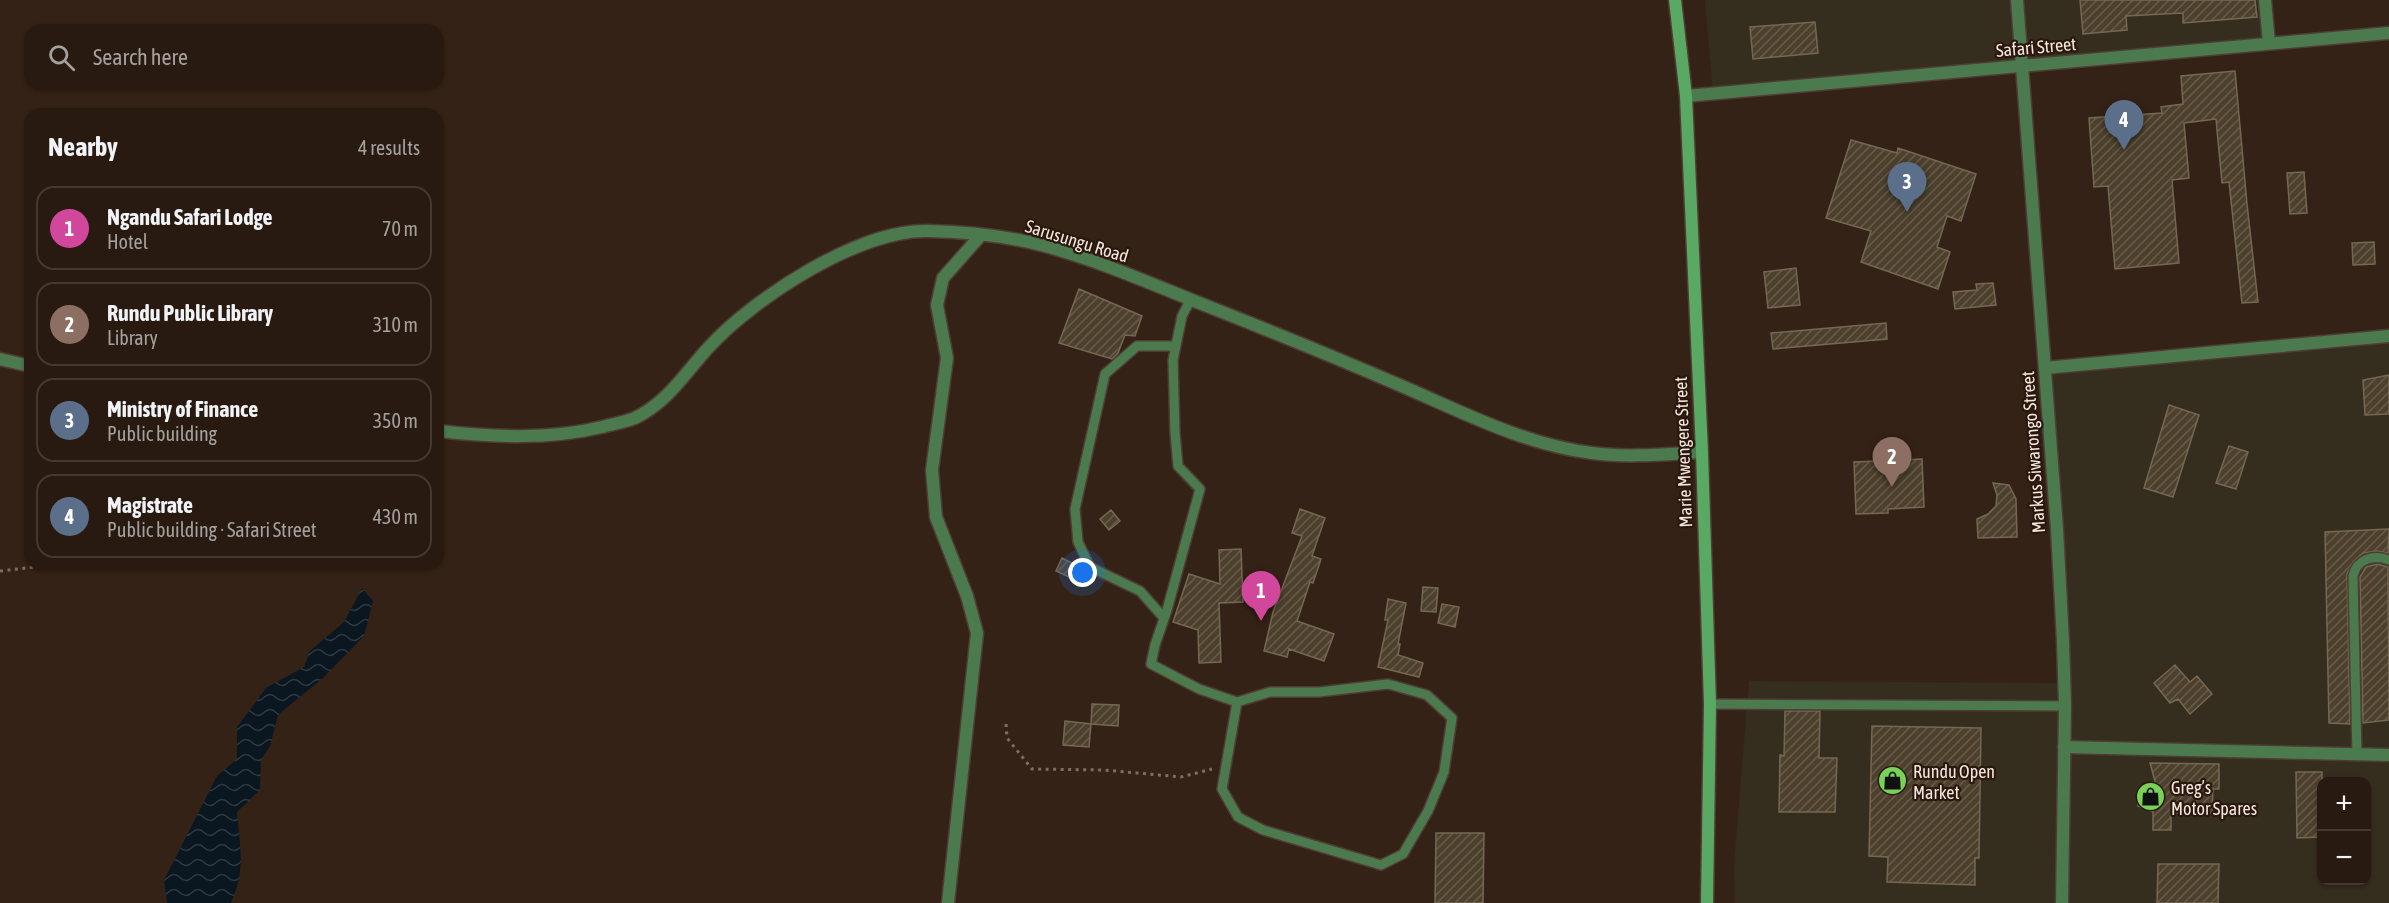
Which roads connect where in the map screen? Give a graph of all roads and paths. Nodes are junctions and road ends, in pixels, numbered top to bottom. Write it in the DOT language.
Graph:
graph roads {
  1 [pos="1675,0"];
  2 [pos="2017,0"];
  3 [pos="2265,0"];
  4 [pos="2389,33"];
  5 [pos="2269,44"];
  6 [pos="2023,66"];
  7 [pos="1686,96"];
  8 [pos="981,235"];
  9 [pos="1191,299"];
  10 [pos="2389,336"];
  11 [pos="1176,345"];
  12 [pos="0,358"];
  13 [pos="24,364"];
  14 [pos="2045,368"];
  15 [pos="444,431"];
  16 [pos="1702,452"];
  17 [pos="2389,560"];
  18 [pos="24,568"];
  19 [pos="0,571"];
  20 [pos="1164,618"];
  21 [pos="1237,702"];
  22 [pos="1710,704"];
  23 [pos="2065,706"];
  24 [pos="1005,724"];
  25 [pos="2064,747"];
  26 [pos="2357,755"];
  27 [pos="2389,755"];
  28 [pos="1225,765"];
  29 [pos="948,903"];
  30 [pos="1707,903"];
  31 [pos="2062,903"];
  1 -- 7 [label="main road, Marie Mwengere Street"];
  2 -- 6 [label="street, Markus Siwarongo Street"];
  3 -- 5 [label="street"];
  4 -- 5 [label="street, Safari Street"];
  5 -- 6 [label="street, Safari Street"];
  6 -- 7 [label="street, Safari Street"];
  6 -- 14 [label="street, Markus Siwarongo Street"];
  7 -- 16 [label="main road, Marie Mwengere Street"];
  8 -- 9 [label="street, Sarusungu Road"];
  8 -- 15 [label="street, Sarusungu Road"];
  8 -- 29 [label="street"];
  9 -- 11 [label="lane"];
  9 -- 16 [label="street, Sarusungu Road"];
  10 -- 14 [label="street"];
  11 -- 20 [label="lane"];
  11 -- 20 [label="lane"];
  12 -- 13 [label="street"];
  14 -- 23 [label="street, Markus Siwarongo Street"];
  16 -- 22 [label="main road, Marie Mwengere Street"];
  17 -- 26 [label="lane"];
  18 -- 19 [label="path"];
  20 -- 21 [label="lane"];
  21 -- 28 [label="lane"];
  21 -- 28 [label="lane"];
  22 -- 23 [label="lane"];
  22 -- 30 [label="main road, Marie Mwengere Street"];
  23 -- 25 [label="street, Markus Siwarongo Street"];
  24 -- 28 [label="path"];
  25 -- 26 [label="street"];
  25 -- 31 [label="street, Markus Siwarongo Street"];
  26 -- 27 [label="street"];
}
